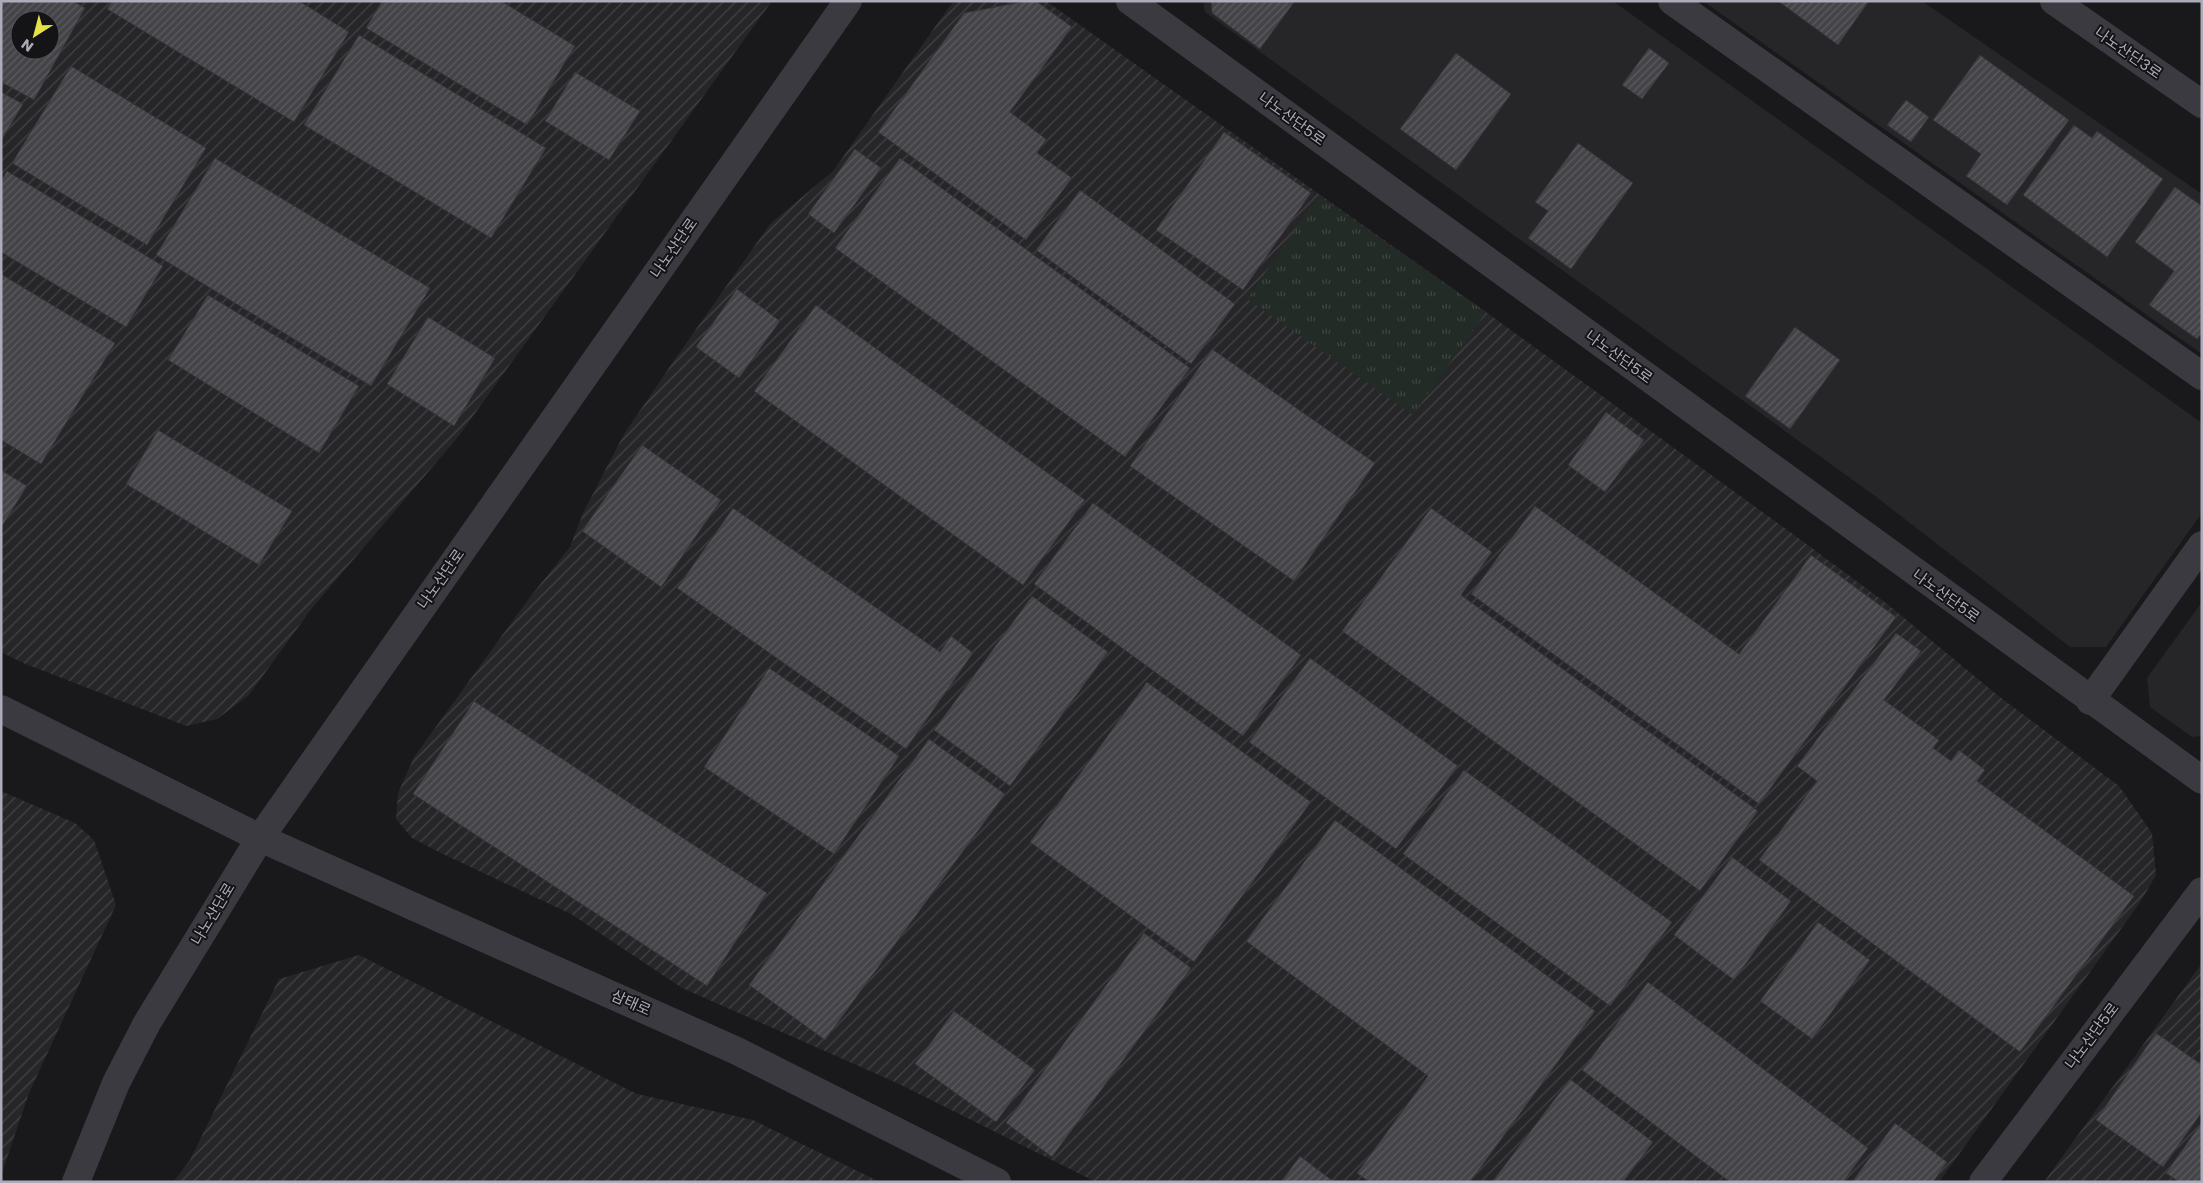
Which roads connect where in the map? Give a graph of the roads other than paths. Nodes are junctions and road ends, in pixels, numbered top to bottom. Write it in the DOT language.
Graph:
graph roads {
  1 [pos="848,1"];
  2 [pos="1672,1"];
  3 [pos="2054,1"];
  4 [pos="1145,5"];
  5 [pos="2202,104"];
  6 [pos="2202,376"];
  7 [pos="2202,545"];
  8 [pos="2090,700"];
  9 [pos="1,709"];
  10 [pos="2202,780"];
  11 [pos="260,838"];
  12 [pos="2202,891"];
  13 [pos="76,1182"];
  14 [pos="996,1182"];
  15 [pos="1983,1182"];
  1 -- 11 [label="street, 나노산단로"];
  2 -- 6 [label="street"];
  3 -- 5 [label="street, 나노산단3로"];
  4 -- 8 [label="street, 나노산단5로"];
  7 -- 8 [label="street"];
  8 -- 10 [label="street, 나노산단5로"];
  9 -- 11 [label="street, 삼태로"];
  11 -- 13 [label="street, 나노산단로"];
  11 -- 14 [label="street, 삼태로"];
  12 -- 15 [label="street, 나노산단5로"];
}
